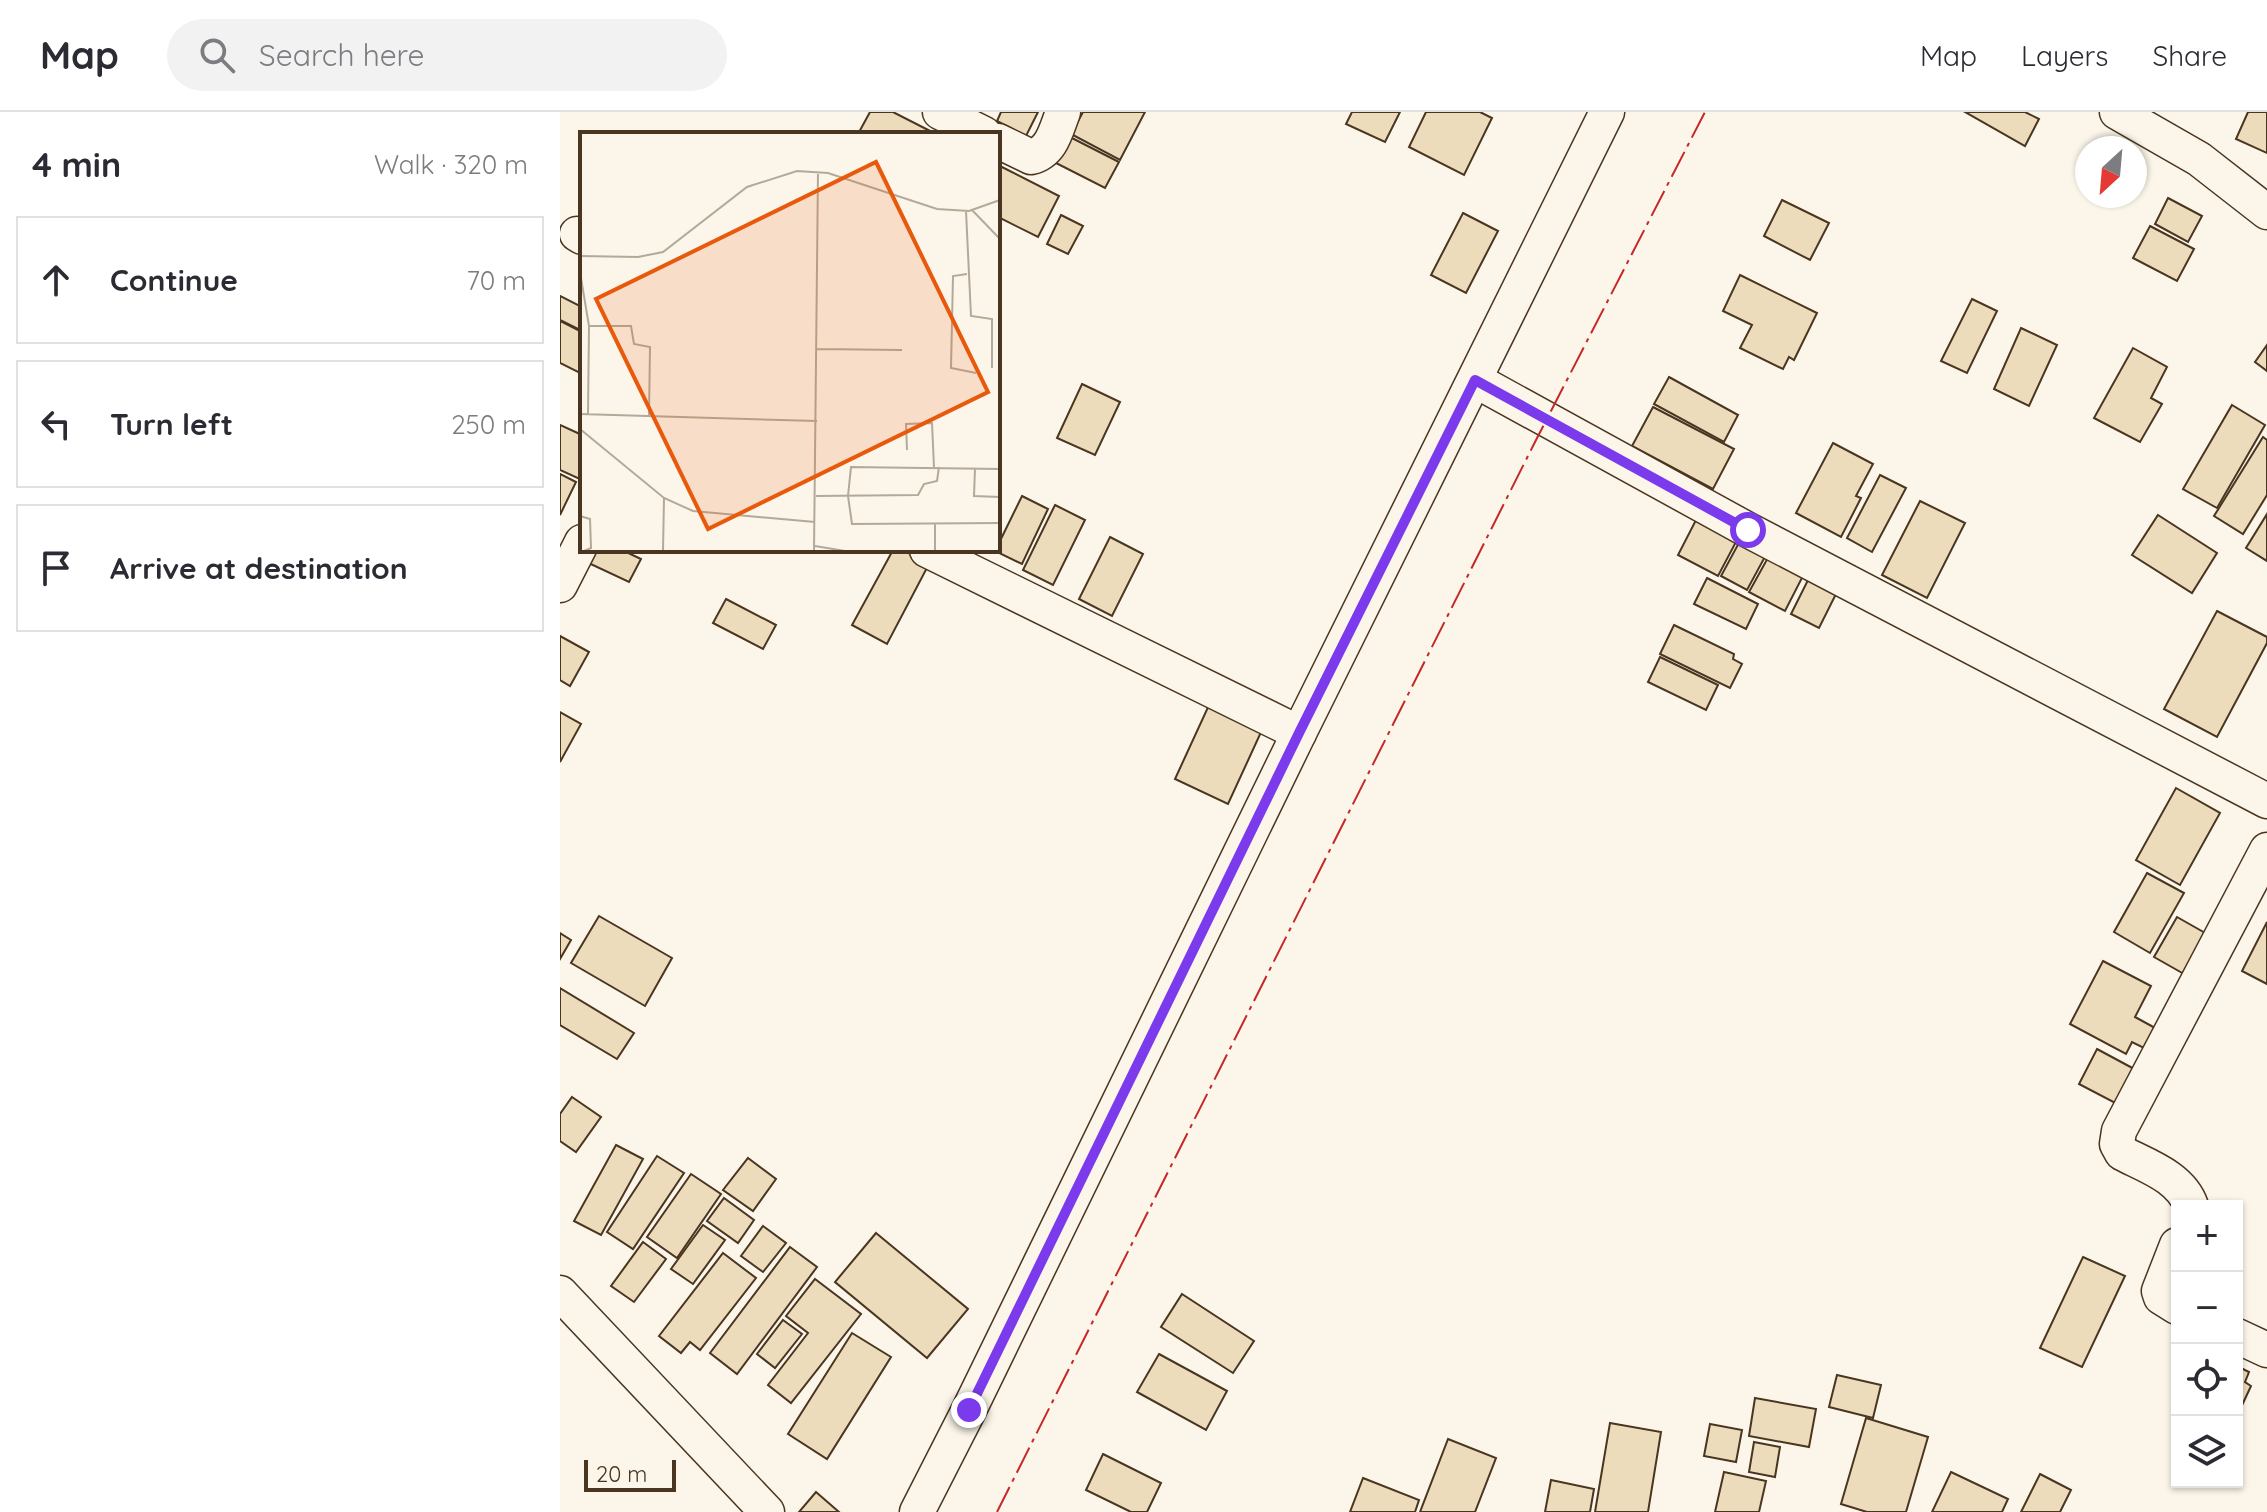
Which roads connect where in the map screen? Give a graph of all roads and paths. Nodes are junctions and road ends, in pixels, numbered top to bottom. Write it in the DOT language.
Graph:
graph roads {
  1 [pos="940,112"];
  2 [pos="1063,112"];
  3 [pos="1607,112"];
  4 [pos="2117,112"];
  5 [pos="980,132"];
  6 [pos="1000,142"];
  7 [pos="2267,212"];
  8 [pos="1475,380"];
  9 [pos="580,546"];
  10 [pos="931,552"];
  11 [pos="560,585"];
  12 [pos="1299,733"];
  13 [pos="2267,801"];
  14 [pos="2267,850"];
  15 [pos="2188,1200"];
  16 [pos="2171,1260"];
  17 [pos="560,1293"];
  18 [pos="2171,1303"];
  19 [pos="2243,1339"];
  20 [pos="2267,1350"];
  21 [pos="767,1512"];
  22 [pos="917,1512"];
  1 -- 5 [label="street"];
  2 -- 6 [label="street"];
  3 -- 8 [label="street"];
  4 -- 7 [label="street"];
  8 -- 12 [label="street"];
  8 -- 13 [label="street"];
  9 -- 11 [label="street"];
  10 -- 12 [label="street"];
  12 -- 22 [label="street"];
  14 -- 15 [label="street"];
  16 -- 18 [label="street"];
  17 -- 21 [label="street"];
  19 -- 20 [label="street"];
}
